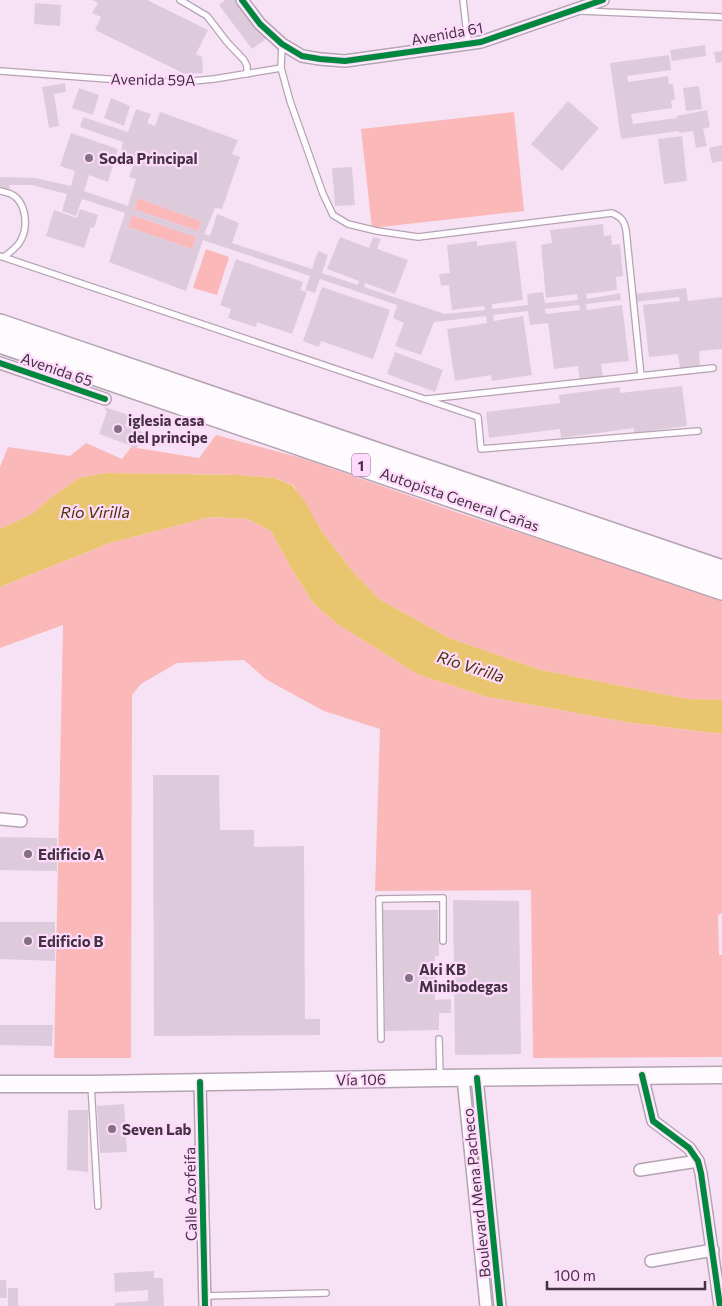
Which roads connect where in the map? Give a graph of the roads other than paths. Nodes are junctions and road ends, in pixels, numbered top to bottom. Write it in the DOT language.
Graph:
graph roads {
  1 [pos="180,0"];
  2 [pos="242,0"];
  3 [pos="462,0"];
  4 [pos="603,0"];
  5 [pos="571,11"];
  6 [pos="722,17"];
  7 [pos="282,44"];
  8 [pos="468,44"];
  9 [pos="281,68"];
  10 [pos="0,71"];
  11 [pos="247,74"];
  12 [pos="0,192"];
  13 [pos="2,256"];
  14 [pos="0,325"];
  15 [pos="0,342"];
  16 [pos="0,363"];
  17 [pos="713,368"];
  18 [pos="641,376"];
  19 [pos="106,399"];
  20 [pos="425,400"];
  21 [pos="698,431"];
  22 [pos="722,571"];
  23 [pos="722,589"];
  24 [pos="0,819"];
  25 [pos="21,821"];
  26 [pos="443,941"];
  27 [pos="381,1039"];
  28 [pos="439,1039"];
  29 [pos="722,1075"];
  30 [pos="642,1076"];
  31 [pos="440,1078"];
  32 [pos="470,1078"];
  33 [pos="200,1082"];
  34 [pos="0,1084"];
  35 [pos="91,1084"];
  36 [pos="698,1161"];
  37 [pos="640,1170"];
  38 [pos="489,1194"];
  39 [pos="475,1196"];
  40 [pos="98,1206"];
  41 [pos="713,1250"];
  42 [pos="651,1261"];
  43 [pos="326,1293"];
  44 [pos="205,1301"];
  45 [pos="486,1305"];
  46 [pos="500,1305"];
  47 [pos="720,1306"];
  1 -- 11 [label="lane"];
  2 -- 7 [label="street, Avenida 61"];
  3 -- 8 [label="lane"];
  4 -- 5 [label="street, Avenida 61"];
  5 -- 6 [label="lane"];
  5 -- 8 [label="street, Avenida 61"];
  7 -- 8 [label="street, Avenida 61"];
  7 -- 9 [label="lane"];
  9 -- 11 [label="lane, Avenida 59A"];
  9 -- 18 [label="lane"];
  10 -- 11 [label="lane, Avenida 59A"];
  12 -- 13 [label="lane"];
  13 -- 20 [label="lane"];
  14 -- 22 [label="highway, Autopista General Cañas / 1"];
  15 -- 23 [label="highway, Autopista General Cañas / 1"];
  16 -- 19 [label="street, Avenida 65"];
  17 -- 18 [label="lane"];
  18 -- 20 [label="lane"];
  20 -- 21 [label="lane"];
  24 -- 25 [label="street"];
  26 -- 27 [label="lane"];
  28 -- 31 [label="lane"];
  29 -- 30 [label="main road, Vía 106"];
  30 -- 32 [label="main road, Vía 106"];
  30 -- 36 [label="street"];
  31 -- 32 [label="main road, Vía 106"];
  31 -- 33 [label="main road, Vía 106"];
  32 -- 38 [label="street, Boulevard Mena Pacheco"];
  32 -- 39 [label="street, Boulevard Mena Pacheco"];
  33 -- 35 [label="main road, Vía 106"];
  33 -- 44 [label="street, Calle Azofeifa"];
  34 -- 35 [label="main road, Vía 106"];
  35 -- 40 [label="lane"];
  36 -- 37 [label="street"];
  36 -- 41 [label="street"];
  38 -- 39 [label="street"];
  38 -- 46 [label="street, Boulevard Mena Pacheco"];
  39 -- 45 [label="street, Boulevard Mena Pacheco"];
  41 -- 42 [label="street"];
  41 -- 47 [label="street"];
  43 -- 44 [label="lane"];
  45 -- 46 [label="street"];
}
